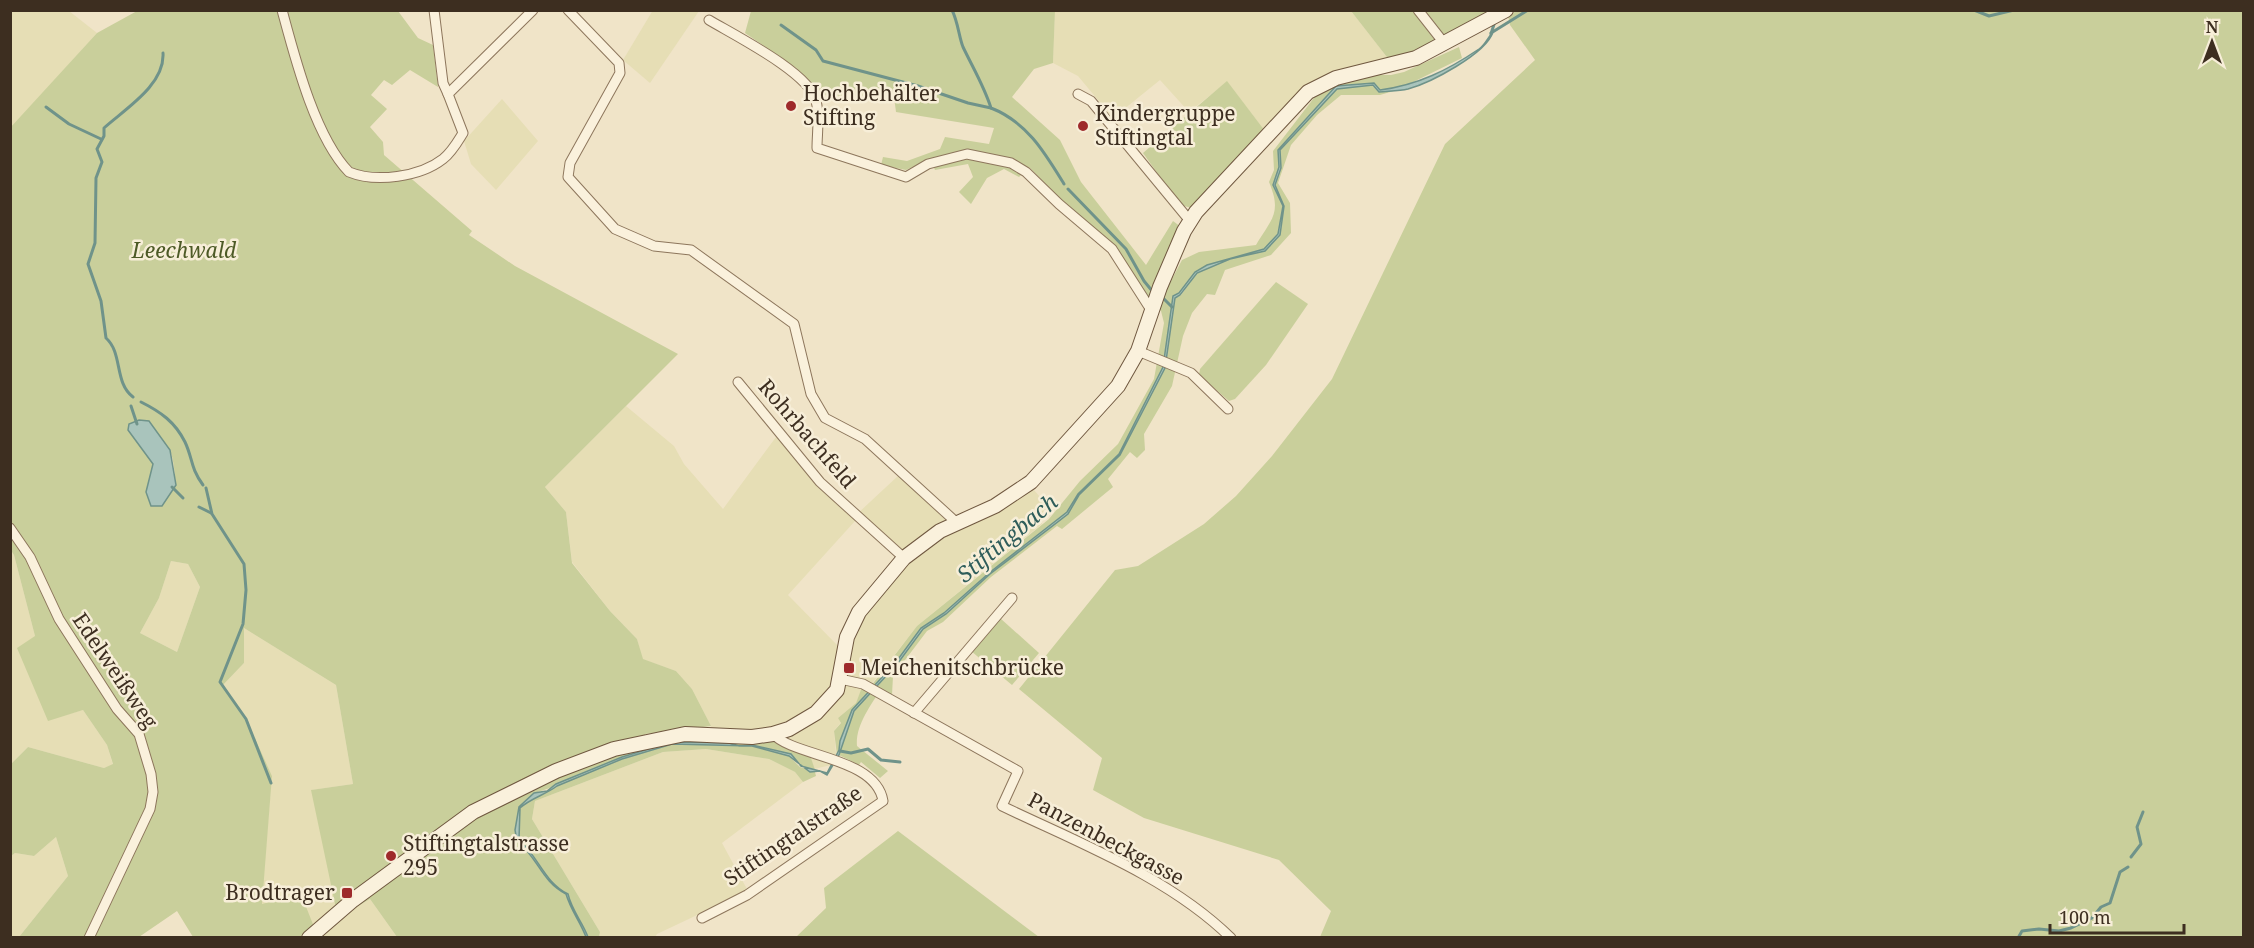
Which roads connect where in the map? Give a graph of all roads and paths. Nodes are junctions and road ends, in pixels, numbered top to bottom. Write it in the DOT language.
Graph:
graph roads {
  1 [pos="282,10"];
  2 [pos="434,10"];
  3 [pos="533,10"];
  4 [pos="568,10"];
  5 [pos="1418,10"];
  6 [pos="1506,11"];
  7 [pos="709,20"];
  8 [pos="1444,43"];
  9 [pos="448,94"];
  10 [pos="1078,94"];
  11 [pos="1190,221"];
  12 [pos="1153,313"];
  13 [pos="1138,351"];
  14 [pos="738,382"];
  15 [pos="1228,409"];
  16 [pos="957,523"];
  17 [pos="10,528"];
  18 [pos="904,558"];
  19 [pos="1012,598"];
  20 [pos="840,679"];
  21 [pos="914,712"];
  22 [pos="773,734"];
  23 [pos="702,918"];
  24 [pos="89,938"];
  25 [pos="309,938"];
  26 [pos="1231,938"];
  1 -- 9 [label="street"];
  2 -- 9 [label="street"];
  3 -- 9 [label="street"];
  4 -- 16 [label="street"];
  5 -- 8 [label="street"];
  6 -- 8 [label="street"];
  7 -- 12 [label="street"];
  8 -- 11 [label="street"];
  10 -- 11 [label="street"];
  11 -- 12 [label="street"];
  12 -- 13 [label="street"];
  13 -- 15 [label="street"];
  13 -- 16 [label="street"];
  14 -- 18 [label="street, Rohrbachfeld"];
  16 -- 18 [label="street"];
  17 -- 24 [label="street, Edelweißweg"];
  18 -- 20 [label="street"];
  19 -- 21 [label="street"];
  20 -- 21 [label="street, Panzenbeckgasse"];
  20 -- 22 [label="street"];
  21 -- 26 [label="street, Panzenbeckgasse"];
  22 -- 23 [label="street, Stiftingtalstraße"];
  22 -- 25 [label="street"];
}
